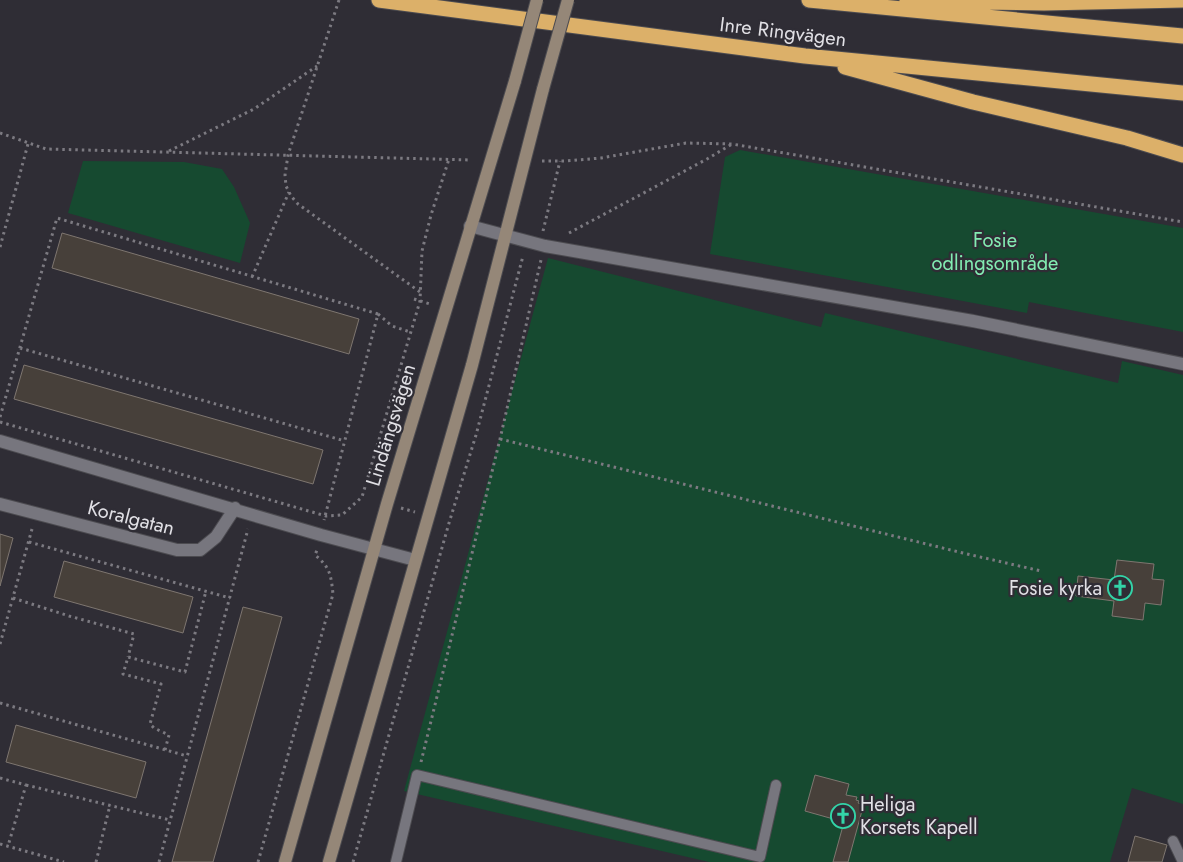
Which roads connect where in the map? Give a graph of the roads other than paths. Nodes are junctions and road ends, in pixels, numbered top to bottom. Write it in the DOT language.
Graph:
graph roads {
  1 [pos="379,0"];
  2 [pos="537,0"];
  3 [pos="568,0"];
  4 [pos="809,0"];
  5 [pos="854,0"];
  6 [pos="1183,0"];
  7 [pos="1183,36"];
  8 [pos="805,56"];
  9 [pos="1183,93"];
  10 [pos="1183,155"];
  11 [pos="470,226"];
  12 [pos="504,236"];
  13 [pos="1183,364"];
  14 [pos="0,441"];
  15 [pos="0,504"];
  16 [pos="235,508"];
  17 [pos="374,549"];
  18 [pos="415,560"];
  19 [pos="776,785"];
  20 [pos="1173,841"];
  21 [pos="285,862"];
  22 [pos="329,862"];
  23 [pos="396,862"];
  24 [pos="1183,862"];
  1 -- 8 [label="highway, Inre Ringvägen"];
  2 -- 11 [label="street, Lindängsvägen, bridge"];
  3 -- 12 [label="street, bridge"];
  4 -- 7 [label="highway, Inre Ringvägen"];
  5 -- 6 [label="highway"];
  8 -- 9 [label="highway, Inre Ringvägen"];
  8 -- 10 [label="highway"];
  11 -- 12 [label="street"];
  11 -- 17 [label="street, Lindängsvägen"];
  12 -- 13 [label="street"];
  12 -- 18 [label="street"];
  14 -- 16 [label="street, Koralgatan"];
  15 -- 16 [label="street, Koralgatan"];
  16 -- 17 [label="street, Koralgatan"];
  17 -- 18 [label="street, Koralgatan"];
  17 -- 21 [label="street, Lindängsvägen"];
  18 -- 22 [label="street"];
  19 -- 23 [label="lane"];
  20 -- 24 [label="lane"];
}
